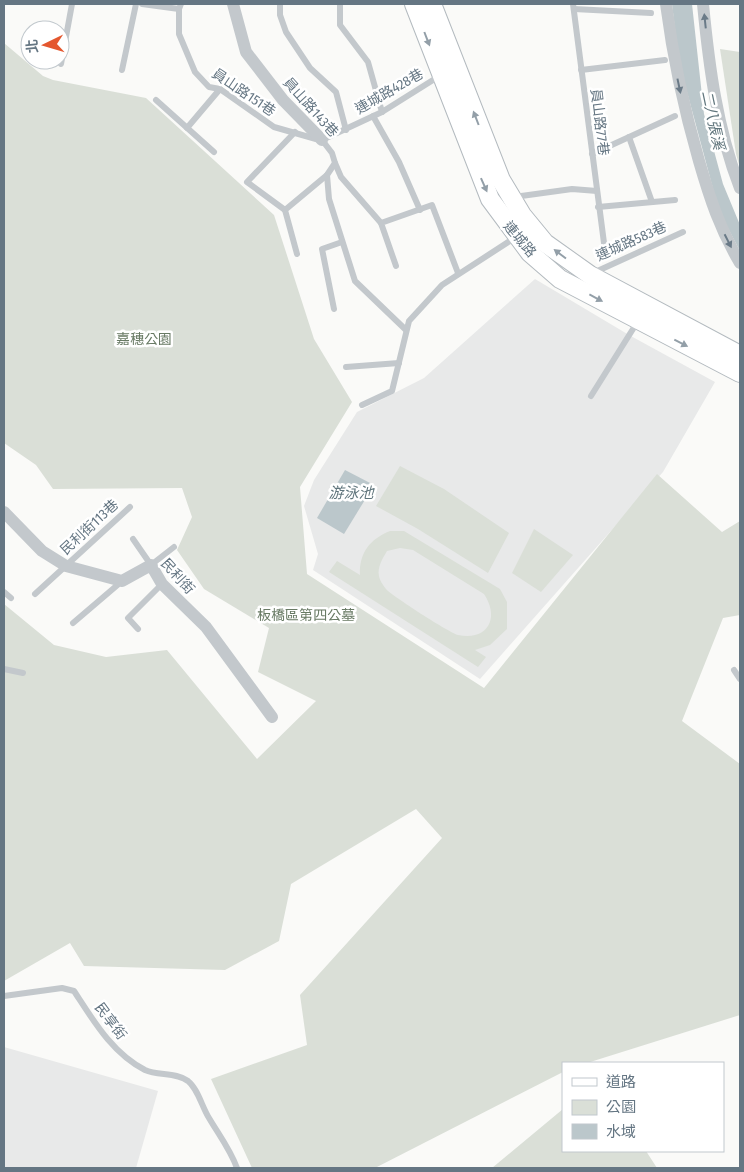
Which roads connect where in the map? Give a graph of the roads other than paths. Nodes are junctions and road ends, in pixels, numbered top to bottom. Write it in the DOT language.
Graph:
graph roads {
  1 [pos="72,4"];
  2 [pos="136,4"];
  3 [pos="142,4"];
  4 [pos="233,4"];
  5 [pos="280,4"];
  6 [pos="340,4"];
  7 [pos="414,4"];
  8 [pos="432,4"];
  9 [pos="666,4"];
  10 [pos="703,4"];
  11 [pos="180,6"];
  12 [pos="573,6"];
  13 [pos="650,13"];
  14 [pos="69,20"];
  15 [pos="665,60"];
  16 [pos="122,70"];
  17 [pos="581,70"];
  18 [pos="441,75"];
  19 [pos="220,89"];
  20 [pos="156,100"];
  21 [pos="382,112"];
  22 [pos="373,116"];
  23 [pos="676,116"];
  24 [pos="186,128"];
  25 [pos="346,130"];
  26 [pos="295,132"];
  27 [pos="629,137"];
  28 [pos="322,140"];
  29 [pos="214,152"];
  30 [pos="592,154"];
  31 [pos="335,163"];
  32 [pos="327,175"];
  33 [pos="740,188"];
  34 [pos="596,191"];
  35 [pos="510,198"];
  36 [pos="675,200"];
  37 [pos="652,202"];
  38 [pos="598,207"];
  39 [pos="285,210"];
  40 [pos="420,210"];
  41 [pos="381,223"];
  42 [pos="683,232"];
  43 [pos="516,237"];
  44 [pos="342,242"];
  45 [pos="604,243"];
  46 [pos="296,254"];
  47 [pos="740,263"];
  48 [pos="396,266"];
  49 [pos="458,273"];
  50 [pos="590,275"];
  51 [pos="647,305"];
  52 [pos="334,309"];
  53 [pos="638,320"];
  54 [pos="406,330"];
  55 [pos="740,354"];
  56 [pos="399,364"];
  57 [pos="346,366"];
  58 [pos="740,373"];
  59 [pos="591,396"];
  60 [pos="362,405"];
  61 [pos="130,507"];
  62 [pos="4,512"];
  63 [pos="133,539"];
  64 [pos="174,547"];
  65 [pos="150,565"];
  66 [pos="66,566"];
  67 [pos="122,581"];
  68 [pos="162,584"];
  69 [pos="4,592"];
  70 [pos="35,594"];
  71 [pos="11,598"];
  72 [pos="73,623"];
  73 [pos="138,629"];
  74 [pos="4,670"];
  75 [pos="734,670"];
  76 [pos="23,673"];
  77 [pos="740,679"];
  78 [pos="272,717"];
  79 [pos="4,996"];
  80 [pos="237,1168"];
  1 -- 14 [label="lane"];
  2 -- 16 [label="lane"];
  3 -- 11 [label="lane"];
  4 -- 28 [label="street, 員山路143巷"];
  5 -- 25 [label="lane"];
  6 -- 21 [label="lane"];
  7 -- 18 [label="main road, 連城路, one-way"];
  35 -- 8 [label="main road, 連城路, one-way"];
  9 -- 47 [label="street, one-way"];
  33 -- 10 [label="street, one-way"];
  11 -- 19 [label="lane, 員山路151巷"];
  12 -- 13 [label="lane"];
  12 -- 17 [label="lane, 員山路77巷"];
  15 -- 17 [label="lane"];
  17 -- 30 [label="lane, 員山路77巷"];
  18 -- 21 [label="lane, 連城路428巷"];
  18 -- 43 [label="main road, 連城路, one-way"];
  19 -- 24 [label="lane"];
  19 -- 26 [label="lane, 員山路151巷"];
  20 -- 24 [label="lane"];
  21 -- 22 [label="lane, 連城路428巷"];
  22 -- 25 [label="lane, 連城路428巷"];
  22 -- 40 [label="lane"];
  23 -- 27 [label="lane"];
  24 -- 29 [label="lane"];
  25 -- 28 [label="lane, 連城路428巷"];
  26 -- 28 [label="lane, 員山路151巷"];
  26 -- 39 [label="lane"];
  27 -- 30 [label="lane"];
  27 -- 37 [label="lane"];
  28 -- 31 [label="lane, 員山路143巷"];
  30 -- 34 [label="lane, 員山路77巷"];
  31 -- 32 [label="lane"];
  31 -- 41 [label="lane, 員山路143巷"];
  32 -- 39 [label="lane"];
  32 -- 44 [label="lane"];
  34 -- 35 [label="lane"];
  34 -- 38 [label="lane, 員山路77巷"];
  50 -- 35 [label="main road, 連城路, one-way"];
  36 -- 37 [label="lane"];
  37 -- 38 [label="lane"];
  38 -- 45 [label="lane, 員山路77巷"];
  39 -- 46 [label="lane"];
  40 -- 41 [label="lane"];
  40 -- 49 [label="lane"];
  41 -- 48 [label="lane"];
  42 -- 50 [label="lane, 連城路583巷"];
  43 -- 49 [label="lane"];
  43 -- 53 [label="main road, 連城路, one-way"];
  44 -- 52 [label="lane"];
  44 -- 54 [label="lane"];
  49 -- 54 [label="lane"];
  50 -- 51 [label="main road, 連城路"];
  51 -- 53 [label="lane"];
  51 -- 55 [label="main road, 連城路"];
  53 -- 58 [label="main road, 連城路, one-way"];
  53 -- 59 [label="lane"];
  54 -- 56 [label="lane"];
  56 -- 57 [label="lane"];
  56 -- 60 [label="lane"];
  61 -- 66 [label="lane, 民利街113巷"];
  62 -- 66 [label="street"];
  63 -- 65 [label="lane"];
  64 -- 65 [label="lane"];
  65 -- 67 [label="street, 民利街"];
  65 -- 68 [label="street, 民利街"];
  66 -- 67 [label="street"];
  66 -- 70 [label="lane, 民利街113巷"];
  67 -- 72 [label="lane"];
  68 -- 73 [label="lane"];
  68 -- 78 [label="street, 民利街"];
  69 -- 71 [label="lane"];
  74 -- 76 [label="lane"];
  75 -- 77 [label="lane"];
  79 -- 80 [label="lane, 民享街"];
}
